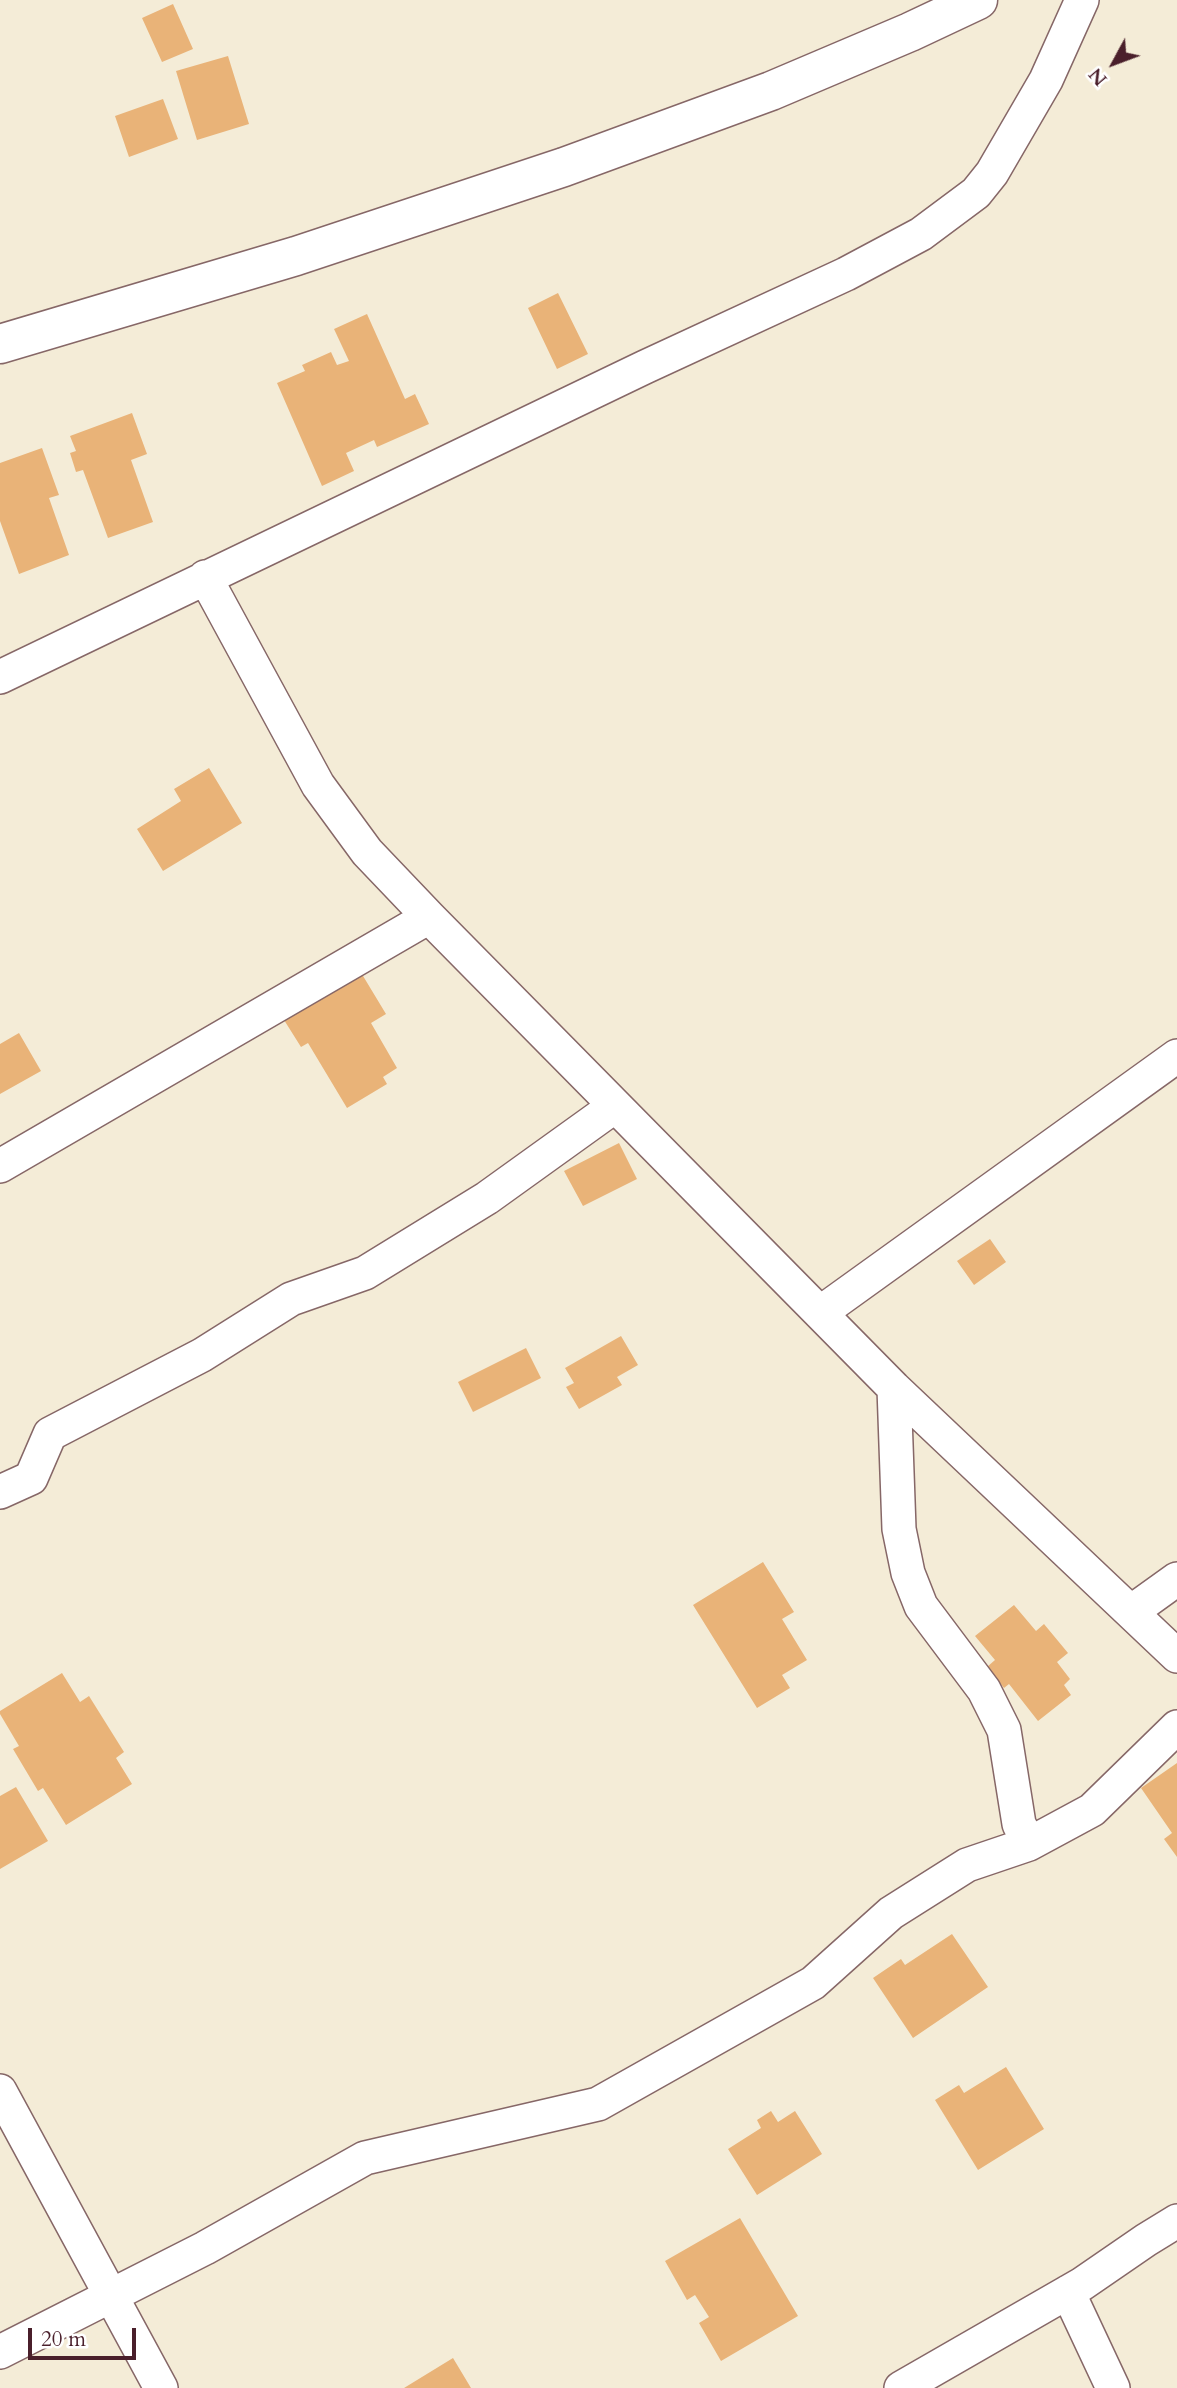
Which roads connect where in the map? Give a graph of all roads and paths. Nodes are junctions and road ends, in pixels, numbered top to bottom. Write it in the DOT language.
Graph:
graph roads {
  1 [pos="978,0"];
  2 [pos="1082,0"];
  3 [pos="0,344"];
  4 [pos="205,577"];
  5 [pos="0,677"];
  6 [pos="429,917"];
  7 [pos="1177,1056"];
  8 [pos="615,1106"];
  9 [pos="0,1166"];
  10 [pos="820,1313"];
  11 [pos="894,1388"];
  12 [pos="0,1492"];
  13 [pos="1177,1579"];
  14 [pos="1131,1612"];
  15 [pos="1177,1656"];
  16 [pos="1177,1727"];
  17 [pos="1028,1844"];
  18 [pos="0,2091"];
  19 [pos="1177,2221"];
  20 [pos="1068,2292"];
  21 [pos="110,2297"];
  22 [pos="0,2352"];
  23 [pos="161,2388"];
  24 [pos="901,2388"];
  25 [pos="1113,2388"];
  1 -- 3 [label="street"];
  2 -- 4 [label="street"];
  4 -- 5 [label="street"];
  4 -- 6 [label="street"];
  6 -- 8 [label="street"];
  6 -- 9 [label="street"];
  7 -- 10 [label="street"];
  8 -- 10 [label="street"];
  8 -- 12 [label="street"];
  10 -- 11 [label="street"];
  11 -- 14 [label="street"];
  11 -- 17 [label="street"];
  13 -- 14 [label="street"];
  14 -- 15 [label="street"];
  16 -- 17 [label="street"];
  17 -- 21 [label="street"];
  18 -- 21 [label="street"];
  19 -- 20 [label="street"];
  20 -- 24 [label="street"];
  20 -- 25 [label="street"];
  21 -- 22 [label="street"];
  21 -- 23 [label="street"];
}
